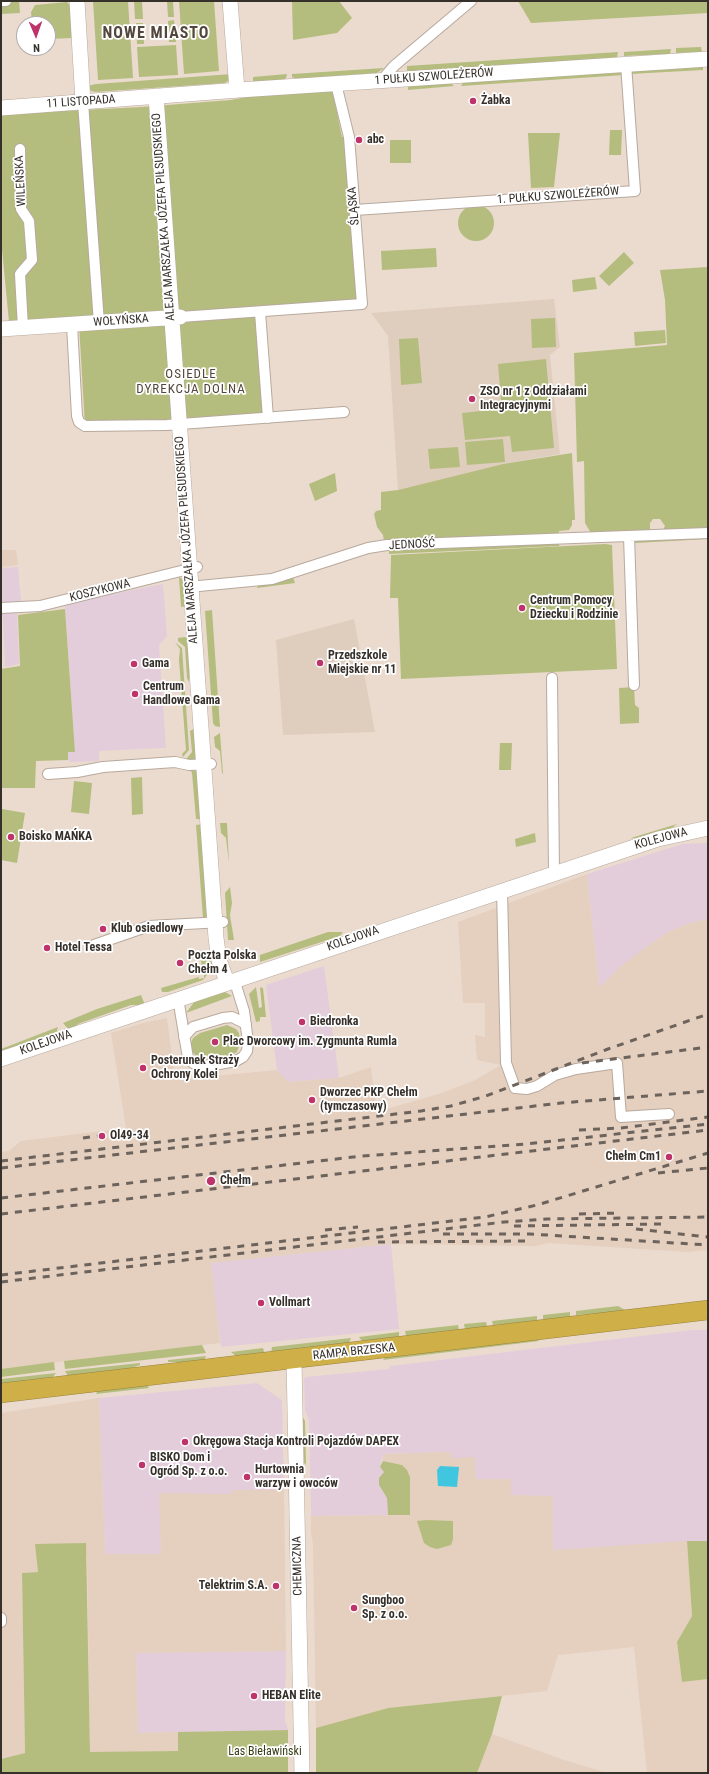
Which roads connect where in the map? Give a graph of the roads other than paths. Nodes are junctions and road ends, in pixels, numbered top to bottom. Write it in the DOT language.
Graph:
graph roads {
  1 [pos="1,1"];
  2 [pos="6,1"];
  3 [pos="77,1"];
  4 [pos="471,1"];
  5 [pos="231,2"];
  6 [pos="708,59"];
  7 [pos="626,64"];
  8 [pos="381,81"];
  9 [pos="336,84"];
  10 [pos="237,90"];
  11 [pos="160,96"];
  12 [pos="83,102"];
  13 [pos="1,108"];
  14 [pos="20,149"];
  15 [pos="354,210"];
  16 [pos="338,306"];
  17 [pos="260,312"];
  18 [pos="175,318"];
  19 [pos="99,323"];
  20 [pos="72,325"];
  21 [pos="23,328"];
  22 [pos="1,329"];
  23 [pos="344,412"];
  24 [pos="268,418"];
  25 [pos="183,424"];
  26 [pos="708,533"];
  27 [pos="629,536"];
  28 [pos="193,568"];
  29 [pos="199,586"];
  30 [pos="1,608"];
  31 [pos="552,678"];
  32 [pos="634,685"];
  33 [pos="207,765"];
  34 [pos="48,774"];
  35 [pos="708,828"];
  36 [pos="554,873"];
  37 [pos="502,890"];
  38 [pos="219,922"];
  39 [pos="94,945"];
  40 [pos="230,981"];
  41 [pos="178,998"];
  42 [pos="246,1024"];
  43 [pos="184,1037"];
  44 [pos="1,1059"];
  45 [pos="669,1114"];
  46 [pos="708,1310"];
  47 [pos="294,1359"];
  48 [pos="1,1393"];
  49 [pos="1,1618"];
  50 [pos="1,1622"];
  51 [pos="302,1773"];
  1 -- 2 [label="street"];
  3 -- 12 [label="street"];
  4 -- 8 [label="street"];
  5 -- 10 [label="street"];
  6 -- 7 [label="street, 1 PUŁKU SZWOLEŻERÓW"];
  7 -- 8 [label="street, 1 PUŁKU SZWOLEŻERÓW"];
  7 -- 15 [label="street, 1. PUŁKU SZWOLEŻERÓW"];
  8 -- 9 [label="street, 1 PUŁKU SZWOLEŻERÓW"];
  9 -- 10 [label="street, 1 PUŁKU SZWOLEŻERÓW"];
  9 -- 15 [label="street, ŚLĄSKA"];
  10 -- 11 [label="street, 1 PUŁKU SZWOLEŻERÓW"];
  11 -- 12 [label="street, 11 LISTOPADA"];
  11 -- 18 [label="street, ALEJA MARSZAŁKA JÓZEFA PIŁSUDSKIEGO"];
  12 -- 13 [label="street, 11 LISTOPADA"];
  12 -- 19 [label="street"];
  14 -- 21 [label="street, WILEŃSKA"];
  15 -- 16 [label="street, ŚLĄSKA"];
  16 -- 17 [label="street, WOŁYŃSKA"];
  17 -- 18 [label="street, WOŁYŃSKA"];
  17 -- 24 [label="street"];
  18 -- 19 [label="street, WOŁYŃSKA"];
  18 -- 25 [label="street, ALEJA MARSZAŁKA JÓZEFA PIŁSUDSKIEGO"];
  19 -- 20 [label="street, WOŁYŃSKA"];
  20 -- 21 [label="street, WOŁYŃSKA"];
  20 -- 25 [label="street"];
  21 -- 22 [label="street, WOŁYŃSKA"];
  23 -- 24 [label="street"];
  24 -- 25 [label="street"];
  25 -- 28 [label="street, ALEJA MARSZAŁKA JÓZEFA PIŁSUDSKIEGO"];
  26 -- 27 [label="street, JEDNOŚĆ"];
  27 -- 29 [label="street, JEDNOŚĆ"];
  27 -- 32 [label="street"];
  28 -- 29 [label="street, ALEJA MARSZAŁKA JÓZEFA PIŁSUDSKIEGO"];
  28 -- 30 [label="street, KOSZYKOWA"];
  28 -- 33 [label="street, ALEJA MARSZAŁKA JÓZEFA PIŁSUDSKIEGO"];
  29 -- 33 [label="street, ALEJA MARSZAŁKA JÓZEFA PIŁSUDSKIEGO"];
  31 -- 36 [label="street"];
  33 -- 34 [label="street"];
  33 -- 38 [label="street, ALEJA MARSZAŁKA JÓZEFA PIŁSUDSKIEGO"];
  35 -- 36 [label="street, KOLEJOWA"];
  36 -- 37 [label="street, KOLEJOWA"];
  37 -- 40 [label="street, KOLEJOWA"];
  37 -- 45 [label="street"];
  38 -- 39 [label="street"];
  38 -- 40 [label="street, ALEJA MARSZAŁKA JÓZEFA PIŁSUDSKIEGO"];
  40 -- 41 [label="street, KOLEJOWA"];
  40 -- 42 [label="street"];
  41 -- 43 [label="street"];
  41 -- 44 [label="street, KOLEJOWA"];
  42 -- 43 [label="street"];
  42 -- 43 [label="street"];
  46 -- 47 [label="highway, RAMPA BRZESKA"];
  47 -- 48 [label="highway, RAMPA BRZESKA"];
  47 -- 51 [label="street, CHEMICZNA"];
  49 -- 50 [label="street"];
}
